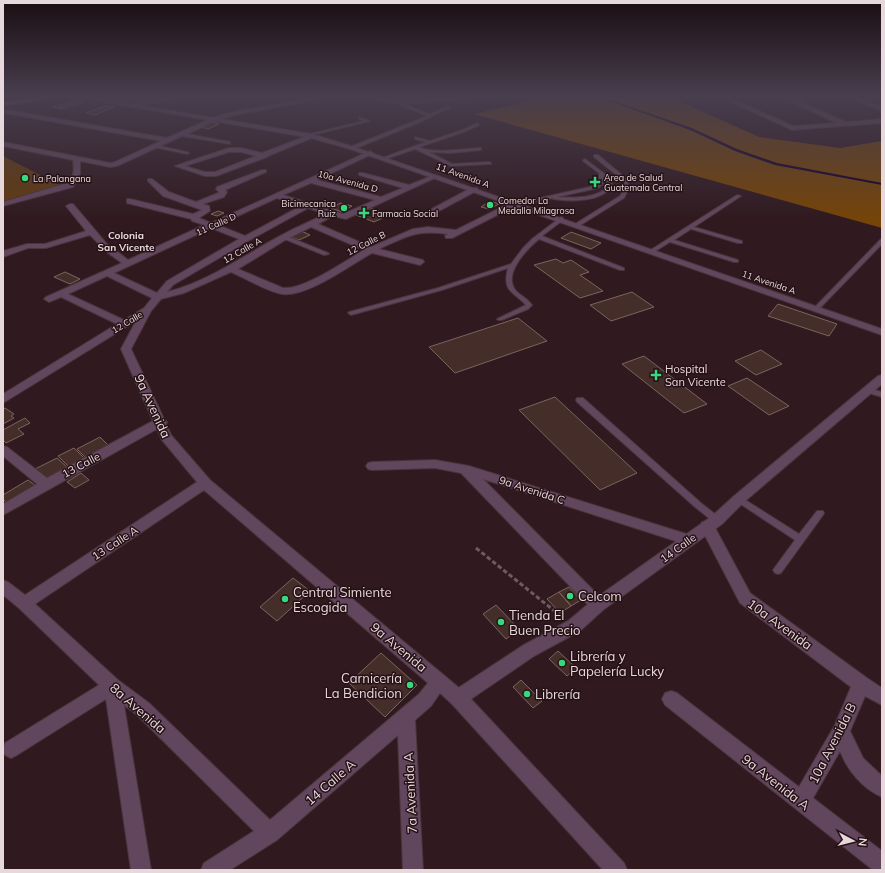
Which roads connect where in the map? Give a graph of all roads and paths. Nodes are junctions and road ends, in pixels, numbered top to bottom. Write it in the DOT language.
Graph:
graph roads {
  1 [pos="148,137"];
  2 [pos="174,137"];
  3 [pos="195,137"];
  4 [pos="306,137"];
  5 [pos="316,137"];
  6 [pos="380,137"];
  7 [pos="446,137"];
  8 [pos="416,138"];
  9 [pos="166,140"];
  10 [pos="430,142"];
  11 [pos="228,143"];
  12 [pos="3,144"];
  13 [pos="155,146"];
  14 [pos="352,148"];
  15 [pos="415,148"];
  16 [pos="479,149"];
  17 [pos="422,151"];
  18 [pos="187,153"];
  19 [pos="370,153"];
  20 [pos="265,156"];
  21 [pos="596,156"];
  22 [pos="384,158"];
  23 [pos="76,159"];
  24 [pos="585,160"];
  25 [pos="489,163"];
  26 [pos="264,171"];
  27 [pos="601,173"];
  28 [pos="361,174"];
  29 [pos="436,176"];
  30 [pos="150,180"];
  31 [pos="309,180"];
  32 [pos="410,188"];
  33 [pos="474,190"];
  34 [pos="278,196"];
  35 [pos="739,196"];
  36 [pos="546,198"];
  37 [pos="382,200"];
  38 [pos="130,201"];
  39 [pos="3,204"];
  40 [pos="197,204"];
  41 [pos="515,204"];
  42 [pos="70,206"];
  43 [pos="309,206"];
  44 [pos="432,211"];
  45 [pos="332,214"];
  46 [pos="194,217"];
  47 [pos="561,219"];
  48 [pos="311,224"];
  49 [pos="577,225"];
  50 [pos="212,226"];
  51 [pos="690,227"];
  52 [pos="91,232"];
  53 [pos="455,232"];
  54 [pos="284,237"];
  55 [pos="446,237"];
  56 [pos="539,237"];
  57 [pos="245,239"];
  58 [pos="669,240"];
  59 [pos="882,241"];
  60 [pos="740,242"];
  61 [pos="371,250"];
  62 [pos="652,251"];
  63 [pos="3,254"];
  64 [pos="326,254"];
  65 [pos="736,261"];
  66 [pos="420,262"];
  67 [pos="128,263"];
  68 [pos="512,265"];
  69 [pos="231,269"];
  70 [pos="622,269"];
  71 [pos="108,273"];
  72 [pos="62,294"];
  73 [pos="158,296"];
  74 [pos="49,299"];
  75 [pos="816,309"];
  76 [pos="147,310"];
  77 [pos="351,313"];
  78 [pos="500,319"];
  79 [pos="124,324"];
  80 [pos="882,332"];
  81 [pos="882,378"];
  82 [pos="868,390"];
  83 [pos="882,396"];
  84 [pos="3,399"];
  85 [pos="580,400"];
  86 [pos="161,422"];
  87 [pos="3,450"];
  88 [pos="372,466"];
  89 [pos="465,469"];
  90 [pos="205,483"];
  91 [pos="46,484"];
  92 [pos="740,499"];
  93 [pos="3,510"];
  94 [pos="820,513"];
  95 [pos="712,523"];
  96 [pos="688,540"];
  97 [pos="801,540"];
  98 [pos="476,548"];
  99 [pos="778,570"];
  100 [pos="3,586"];
  101 [pos="24,602"];
  102 [pos="598,605"];
  103 [pos="574,626"];
  104 [pos="439,681"];
  105 [pos="861,684"];
  106 [pos="112,686"];
  107 [pos="882,697"];
  108 [pos="458,698"];
  109 [pos="671,699"];
  110 [pos="406,716"];
  111 [pos="841,731"];
  112 [pos="11,750"];
  113 [pos="882,788"];
  114 [pos="801,802"];
  115 [pos="270,833"];
  116 [pos="882,864"];
  117 [pos="141,870"];
  118 [pos="211,870"];
  119 [pos="414,870"];
  120 [pos="617,870"];
  1 -- 9 [label="street"];
  2 -- 9 [label="street"];
  3 -- 11 [label="street"];
  4 -- 20 [label="street"];
  5 -- 14 [label="street, 11 Avenida A"];
  6 -- 14 [label="lane"];
  7 -- 10 [label="lane"];
  8 -- 10 [label="lane"];
  9 -- 13 [label="street"];
  10 -- 15 [label="lane"];
  12 -- 23 [label="street"];
  13 -- 18 [label="lane"];
  13 -- 23 [label="street"];
  14 -- 19 [label="street, 11 Avenida A"];
  15 -- 17 [label="lane"];
  15 -- 22 [label="lane"];
  16 -- 17 [label="lane"];
  17 -- 25 [label="lane"];
  19 -- 22 [label="street, 11 Avenida A"];
  19 -- 31 [label="street, 11 Calle D"];
  20 -- 20 [label="street"];
  21 -- 49 [label="lane"];
  22 -- 29 [label="street, 11 Avenida A"];
  23 -- 39 [label="street"];
  24 -- 27 [label="lane"];
  26 -- 40 [label="street"];
  27 -- 36 [label="lane"];
  27 -- 36 [label="lane"];
  28 -- 32 [label="street"];
  29 -- 32 [label="street"];
  29 -- 33 [label="street, 11 Avenida A"];
  30 -- 40 [label="street"];
  31 -- 34 [label="street, 11 Calle D"];
  31 -- 37 [label="street, 10a Avenida D"];
  32 -- 37 [label="street"];
  33 -- 41 [label="street, 11 Avenida A"];
  33 -- 44 [label="street"];
  34 -- 43 [label="street"];
  34 -- 50 [label="street, 11 Calle D"];
  35 -- 51 [label="lane"];
  36 -- 41 [label="lane"];
  37 -- 45 [label="street"];
  38 -- 46 [label="street"];
  40 -- 46 [label="street"];
  41 -- 47 [label="street, 11 Avenida A"];
  41 -- 53 [label="street"];
  42 -- 52 [label="street"];
  43 -- 45 [label="street"];
  43 -- 57 [label="street, 12 Calle"];
  45 -- 48 [label="street, 12 Calle A"];
  46 -- 50 [label="street"];
  47 -- 49 [label="street, 11 Avenida A"];
  47 -- 56 [label="lane"];
  48 -- 54 [label="street, 12 Calle A"];
  48 -- 61 [label="street"];
  49 -- 62 [label="street, 11 Avenida A"];
  50 -- 57 [label="street"];
  50 -- 67 [label="street, 11 Calle D"];
  51 -- 58 [label="lane"];
  51 -- 60 [label="lane"];
  52 -- 63 [label="street"];
  52 -- 67 [label="street"];
  53 -- 55 [label="street"];
  53 -- 61 [label="street, 12 Calle B"];
  54 -- 64 [label="lane"];
  54 -- 69 [label="street, 12 Calle A"];
  56 -- 68 [label="lane"];
  56 -- 70 [label="lane"];
  57 -- 73 [label="street, 12 Calle"];
  58 -- 62 [label="lane"];
  58 -- 65 [label="lane"];
  59 -- 75 [label="lane"];
  61 -- 66 [label="street"];
  61 -- 69 [label="street, 12 Calle B"];
  62 -- 75 [label="street, 11 Avenida A"];
  67 -- 71 [label="street, 11 Calle D"];
  68 -- 77 [label="lane"];
  68 -- 78 [label="lane"];
  69 -- 73 [label="street, 12 Calle A"];
  71 -- 72 [label="street, 11 Calle D"];
  71 -- 73 [label="street"];
  72 -- 74 [label="street, 11 Calle D"];
  72 -- 79 [label="street"];
  73 -- 76 [label="street, 12 Calle"];
  75 -- 80 [label="street, 11 Avenida A"];
  76 -- 79 [label="street, 12 Calle"];
  76 -- 86 [label="street, 9a Avenida"];
  79 -- 84 [label="street, 12 Calle"];
  81 -- 82 [label="street, 14 Calle"];
  82 -- 83 [label="lane"];
  82 -- 92 [label="street, 14 Calle"];
  85 -- 95 [label="lane"];
  86 -- 90 [label="street, 9a Avenida"];
  86 -- 91 [label="street, 13 Calle"];
  87 -- 91 [label="street"];
  88 -- 89 [label="street, 9a Avenida C"];
  89 -- 96 [label="street, 9a Avenida C"];
  89 -- 102 [label="street"];
  90 -- 101 [label="street, 13 Calle A"];
  90 -- 104 [label="street, 9a Avenida"];
  91 -- 93 [label="street, 13 Calle"];
  92 -- 95 [label="street, 14 Calle"];
  92 -- 97 [label="lane"];
  94 -- 97 [label="lane"];
  95 -- 96 [label="street, 14 Calle"];
  95 -- 105 [label="street, 10a Avenida"];
  96 -- 102 [label="street, 14 Calle"];
  97 -- 99 [label="lane"];
  98 -- 103 [label="path"];
  100 -- 101 [label="street, 8a Avenida"];
  101 -- 106 [label="street, 8a Avenida"];
  102 -- 103 [label="street, 14 Calle"];
  103 -- 108 [label="street, 14 Calle"];
  104 -- 108 [label="street, 9a Avenida"];
  104 -- 110 [label="street, 14 Calle A"];
  105 -- 107 [label="street, 10a Avenida"];
  105 -- 111 [label="street, 10a Avenida B"];
  106 -- 112 [label="street"];
  106 -- 115 [label="street, 8a Avenida"];
  106 -- 117 [label="street"];
  108 -- 120 [label="street, 9a Avenida"];
  109 -- 114 [label="street, 9a Avenida A"];
  110 -- 115 [label="street, 14 Calle A"];
  110 -- 119 [label="street, 7a Avenida A"];
  111 -- 113 [label="street"];
  111 -- 114 [label="street, 10a Avenida B"];
  114 -- 116 [label="street, 9a Avenida A"];
  115 -- 118 [label="street, 14 Calle A"];
}
